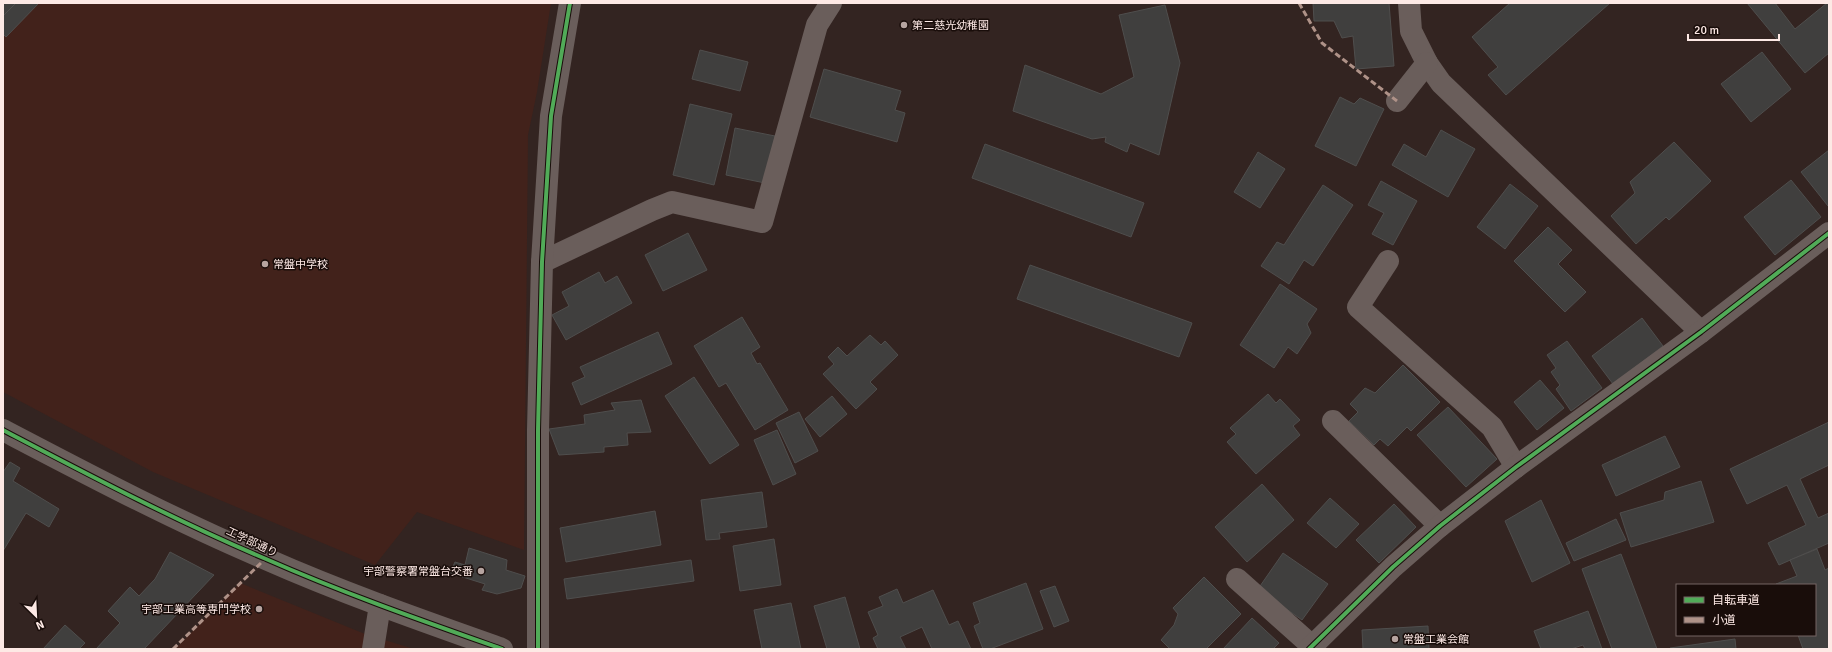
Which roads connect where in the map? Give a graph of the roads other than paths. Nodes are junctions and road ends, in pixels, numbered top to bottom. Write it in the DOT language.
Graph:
graph roads {
  1 [pos="570,3"];
  2 [pos="831,3"];
  3 [pos="1409,3"];
  4 [pos="1427,63"];
  5 [pos="1397,101"];
  6 [pos="1829,233"];
  7 [pos="1388,261"];
  8 [pos="542,262"];
  9 [pos="1701,332"];
  10 [pos="1333,422"];
  11 [pos="3,430"];
  12 [pos="1516,468"];
  13 [pos="1440,526"];
  14 [pos="1237,579"];
  15 [pos="380,605"];
  16 [pos="1310,647"];
  17 [pos="373,649"];
  18 [pos="502,649"];
  19 [pos="538,649"];
  1 -- 8 [label="street"];
  2 -- 8 [label="street"];
  3 -- 4 [label="street"];
  4 -- 5 [label="street"];
  4 -- 9 [label="street"];
  6 -- 9 [label="street"];
  7 -- 12 [label="street"];
  8 -- 19 [label="street"];
  9 -- 12 [label="street"];
  10 -- 13 [label="street"];
  11 -- 15 [label="street, 工学部通り"];
  12 -- 13 [label="street"];
  13 -- 16 [label="street"];
  14 -- 16 [label="street"];
  15 -- 17 [label="street"];
  15 -- 18 [label="street, 工学部通り"];
}
